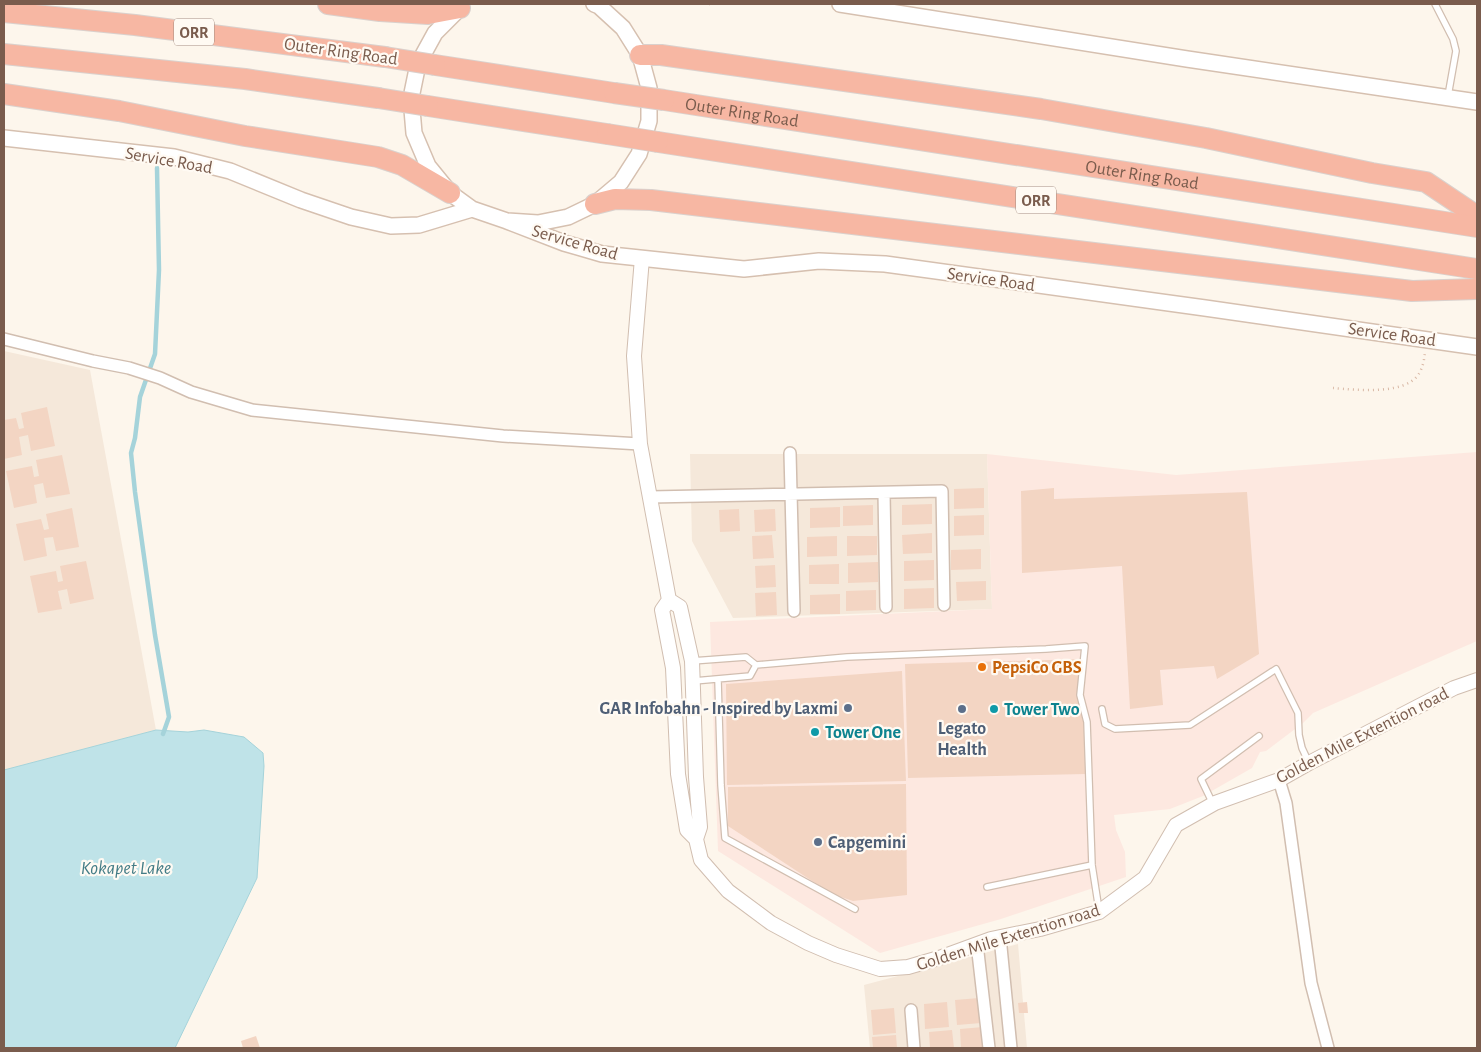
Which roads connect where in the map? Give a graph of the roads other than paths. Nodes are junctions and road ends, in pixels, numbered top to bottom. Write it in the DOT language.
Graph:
graph roads {
  1 [pos="328,4"];
  2 [pos="594,4"];
  3 [pos="840,4"];
  4 [pos="1435,4"];
  5 [pos="463,6"];
  6 [pos="4,12"];
  7 [pos="4,54"];
  8 [pos="640,56"];
  9 [pos="4,94"];
  10 [pos="1447,98"];
  11 [pos="1477,102"];
  12 [pos="4,138"];
  13 [pos="450,193"];
  14 [pos="595,204"];
  15 [pos="472,209"];
  16 [pos="1477,216"];
  17 [pos="507,221"];
  18 [pos="1477,227"];
  19 [pos="642,258"];
  20 [pos="1477,269"];
  21 [pos="1477,289"];
  22 [pos="4,339"];
  23 [pos="1477,347"];
  24 [pos="640,444"];
  25 [pos="790,453"];
  26 [pos="884,492"];
  27 [pos="792,494"];
  28 [pos="650,497"];
  29 [pos="669,600"];
  30 [pos="944,605"];
  31 [pos="886,607"];
  32 [pos="794,611"];
  33 [pos="692,661"];
  34 [pos="756,665"];
  35 [pos="718,680"];
  36 [pos="1477,680"];
  37 [pos="694,681"];
  38 [pos="1102,709"];
  39 [pos="1259,736"];
  40 [pos="1309,763"];
  41 [pos="1279,780"];
  42 [pos="1213,804"];
  43 [pos="696,839"];
  44 [pos="1092,865"];
  45 [pos="987,887"];
  46 [pos="854,909"];
  47 [pos="1099,912"];
  48 [pos="1000,937"];
  49 [pos="977,944"];
  50 [pos="911,1010"];
  51 [pos="914,1048"];
  52 [pos="989,1048"];
  53 [pos="1011,1048"];
  54 [pos="1328,1048"];
  1 -- 5 [label="highway"];
  2 -- 8 [label="main road"];
  3 -- 10 [label="main road"];
  4 -- 10 [label="lane"];
  5 -- 13 [label="main road"];
  6 -- 18 [label="highway, Outer Ring Road / ORR, bridge"];
  7 -- 20 [label="highway, ORR, bridge"];
  8 -- 14 [label="main road"];
  8 -- 16 [label="highway"];
  9 -- 13 [label="highway"];
  10 -- 11 [label="main road"];
  12 -- 15 [label="main road, Service Road"];
  13 -- 15 [label="main road"];
  14 -- 17 [label="main road"];
  14 -- 21 [label="highway"];
  15 -- 17 [label="main road"];
  17 -- 19 [label="main road, Service Road"];
  19 -- 23 [label="main road, Service Road"];
  19 -- 24 [label="street, Golden Mile Extention road"];
  22 -- 24 [label="street"];
  24 -- 28 [label="street, Golden Mile Extention road"];
  25 -- 27 [label="street"];
  26 -- 27 [label="street"];
  26 -- 30 [label="street"];
  26 -- 31 [label="street"];
  27 -- 28 [label="street"];
  27 -- 32 [label="street"];
  28 -- 29 [label="street, Golden Mile Extention road"];
  29 -- 33 [label="street, Golden Mile Extention road"];
  29 -- 43 [label="street, Golden Mile Extention road"];
  33 -- 34 [label="lane"];
  33 -- 37 [label="street, Golden Mile Extention road"];
  34 -- 35 [label="lane"];
  34 -- 44 [label="lane"];
  35 -- 37 [label="lane"];
  35 -- 46 [label="lane"];
  36 -- 40 [label="street, Golden Mile Extention road"];
  37 -- 43 [label="street, Golden Mile Extention road"];
  38 -- 40 [label="lane"];
  39 -- 42 [label="lane"];
  40 -- 41 [label="street, Golden Mile Extention road"];
  41 -- 42 [label="street, Golden Mile Extention road"];
  41 -- 54 [label="street"];
  42 -- 47 [label="street, Golden Mile Extention road"];
  43 -- 49 [label="street, Golden Mile Extention road"];
  44 -- 45 [label="lane"];
  44 -- 47 [label="lane"];
  47 -- 48 [label="street, Golden Mile Extention road"];
  48 -- 49 [label="street, Golden Mile Extention road"];
  48 -- 53 [label="street"];
  49 -- 52 [label="street"];
  50 -- 51 [label="street"];
}
